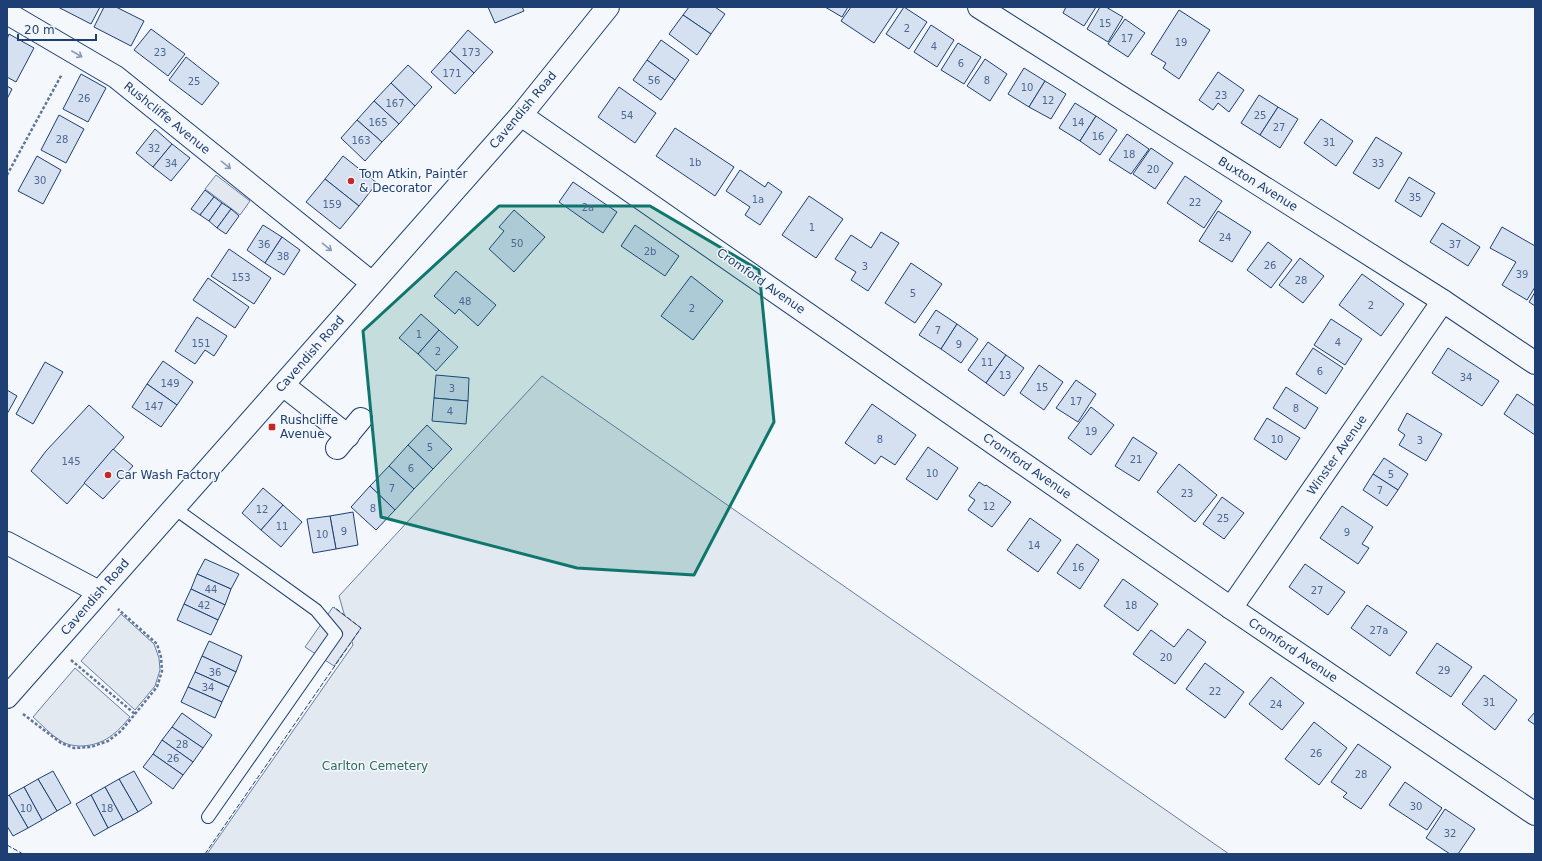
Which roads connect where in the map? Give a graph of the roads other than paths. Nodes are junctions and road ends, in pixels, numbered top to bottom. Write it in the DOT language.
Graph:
graph roads {
  1 [pos="608,7"];
  2 [pos="979,7"];
  3 [pos="7,13"];
  4 [pos="521,115"];
  5 [pos="372,283"];
  6 [pos="1443,301"];
  7 [pos="1535,363"];
  8 [pos="283,385"];
  9 [pos="361,419"];
  10 [pos="174,508"];
  11 [pos="7,543"];
  12 [pos="99,592"];
  13 [pos="1231,608"];
  14 [pos="13,704"];
  15 [pos="1535,814"];
  16 [pos="208,817"];
  1 -- 4 [label="street, Cavendish Road"];
  2 -- 6 [label="street, Buxton Avenue"];
  3 -- 5 [label="street, Rushcliffe Avenue, one-way"];
  4 -- 5 [label="street, Cavendish Road"];
  4 -- 13 [label="street, Cromford Avenue"];
  5 -- 8 [label="street, Cavendish Road"];
  6 -- 7 [label="street, Buxton Avenue"];
  6 -- 13 [label="street, Winster Avenue"];
  8 -- 9 [label="street"];
  8 -- 10 [label="street, Cavendish Road"];
  10 -- 12 [label="street, Cavendish Road"];
  10 -- 16 [label="lane"];
  11 -- 12 [label="street"];
  12 -- 14 [label="street, Cavendish Road"];
  13 -- 15 [label="street, Cromford Avenue"];
}
